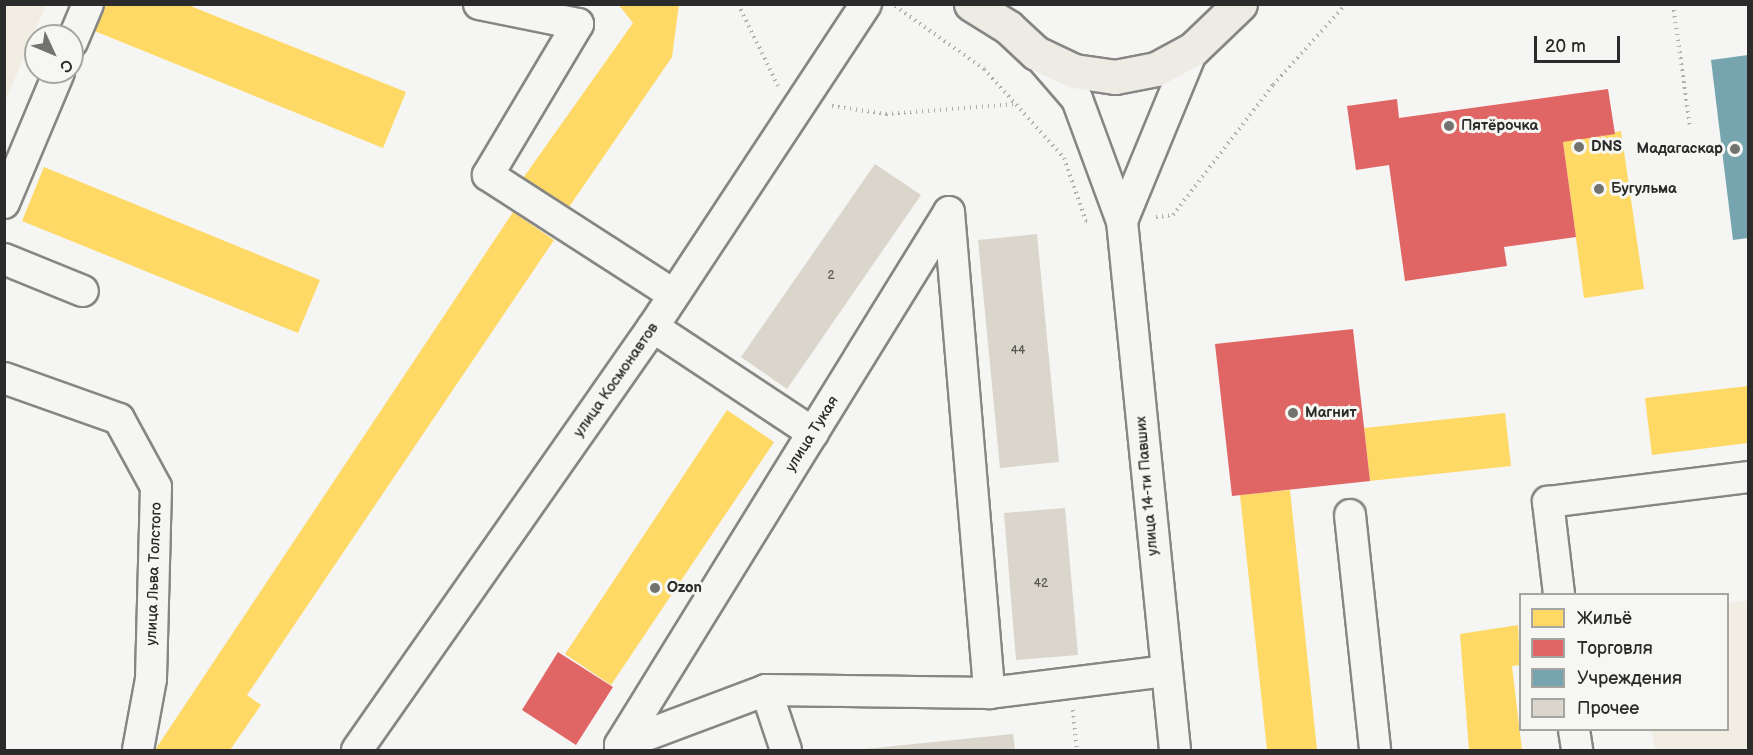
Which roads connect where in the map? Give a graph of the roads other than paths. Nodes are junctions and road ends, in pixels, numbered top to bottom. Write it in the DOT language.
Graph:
graph roads {
  1 [pos="88,4"];
  2 [pos="479,4"];
  3 [pos="866,4"];
  4 [pos="971,4"];
  5 [pos="1240,4"];
  6 [pos="1002,16"];
  7 [pos="80,24"];
  8 [pos="1211,28"];
  9 [pos="1036,53"];
  10 [pos="54,84"];
  11 [pos="4,203"];
  12 [pos="1122,221"];
  13 [pos="4,259"];
  14 [pos="83,291"];
  15 [pos="674,295"];
  16 [pos="653,327"];
  17 [pos="4,378"];
  18 [pos="813,433"];
  19 [pos="1749,477"];
  20 [pos="1350,515"];
  21 [pos="1559,593"];
  22 [pos="1165,671"];
  23 [pos="766,690"];
  24 [pos="989,693"];
  25 [pos="1574,731"];
  26 [pos="138,750"];
  27 [pos="357,750"];
  28 [pos="786,750"];
  29 [pos="1175,750"];
  30 [pos="1375,750"];
  31 [pos="1577,750"];
  1 -- 7 [label="street"];
  2 -- 15 [label="street"];
  3 -- 15 [label="street, улица Космонавтов"];
  4 -- 6 [label="main road"];
  5 -- 8 [label="main road"];
  6 -- 9 [label="main road"];
  8 -- 9 [label="main road"];
  8 -- 12 [label="street"];
  9 -- 12 [label="street"];
  10 -- 11 [label="street"];
  12 -- 22 [label="street, улица 14-ти Павших"];
  13 -- 14 [label="street"];
  15 -- 16 [label="street, улица Космонавтов"];
  16 -- 18 [label="street"];
  16 -- 27 [label="street, улица Космонавтов"];
  17 -- 26 [label="street, улица Льва Толстого"];
  18 -- 23 [label="street, улица Тукая"];
  18 -- 24 [label="street, улица Тукая"];
  19 -- 21 [label="street"];
  20 -- 30 [label="street"];
  22 -- 24 [label="street, улица Тукая"];
  22 -- 29 [label="street, улица 14-ти Павших"];
  23 -- 24 [label="street, улица Тукая"];
  23 -- 28 [label="street"];
  25 -- 31 [label="street"];
}
